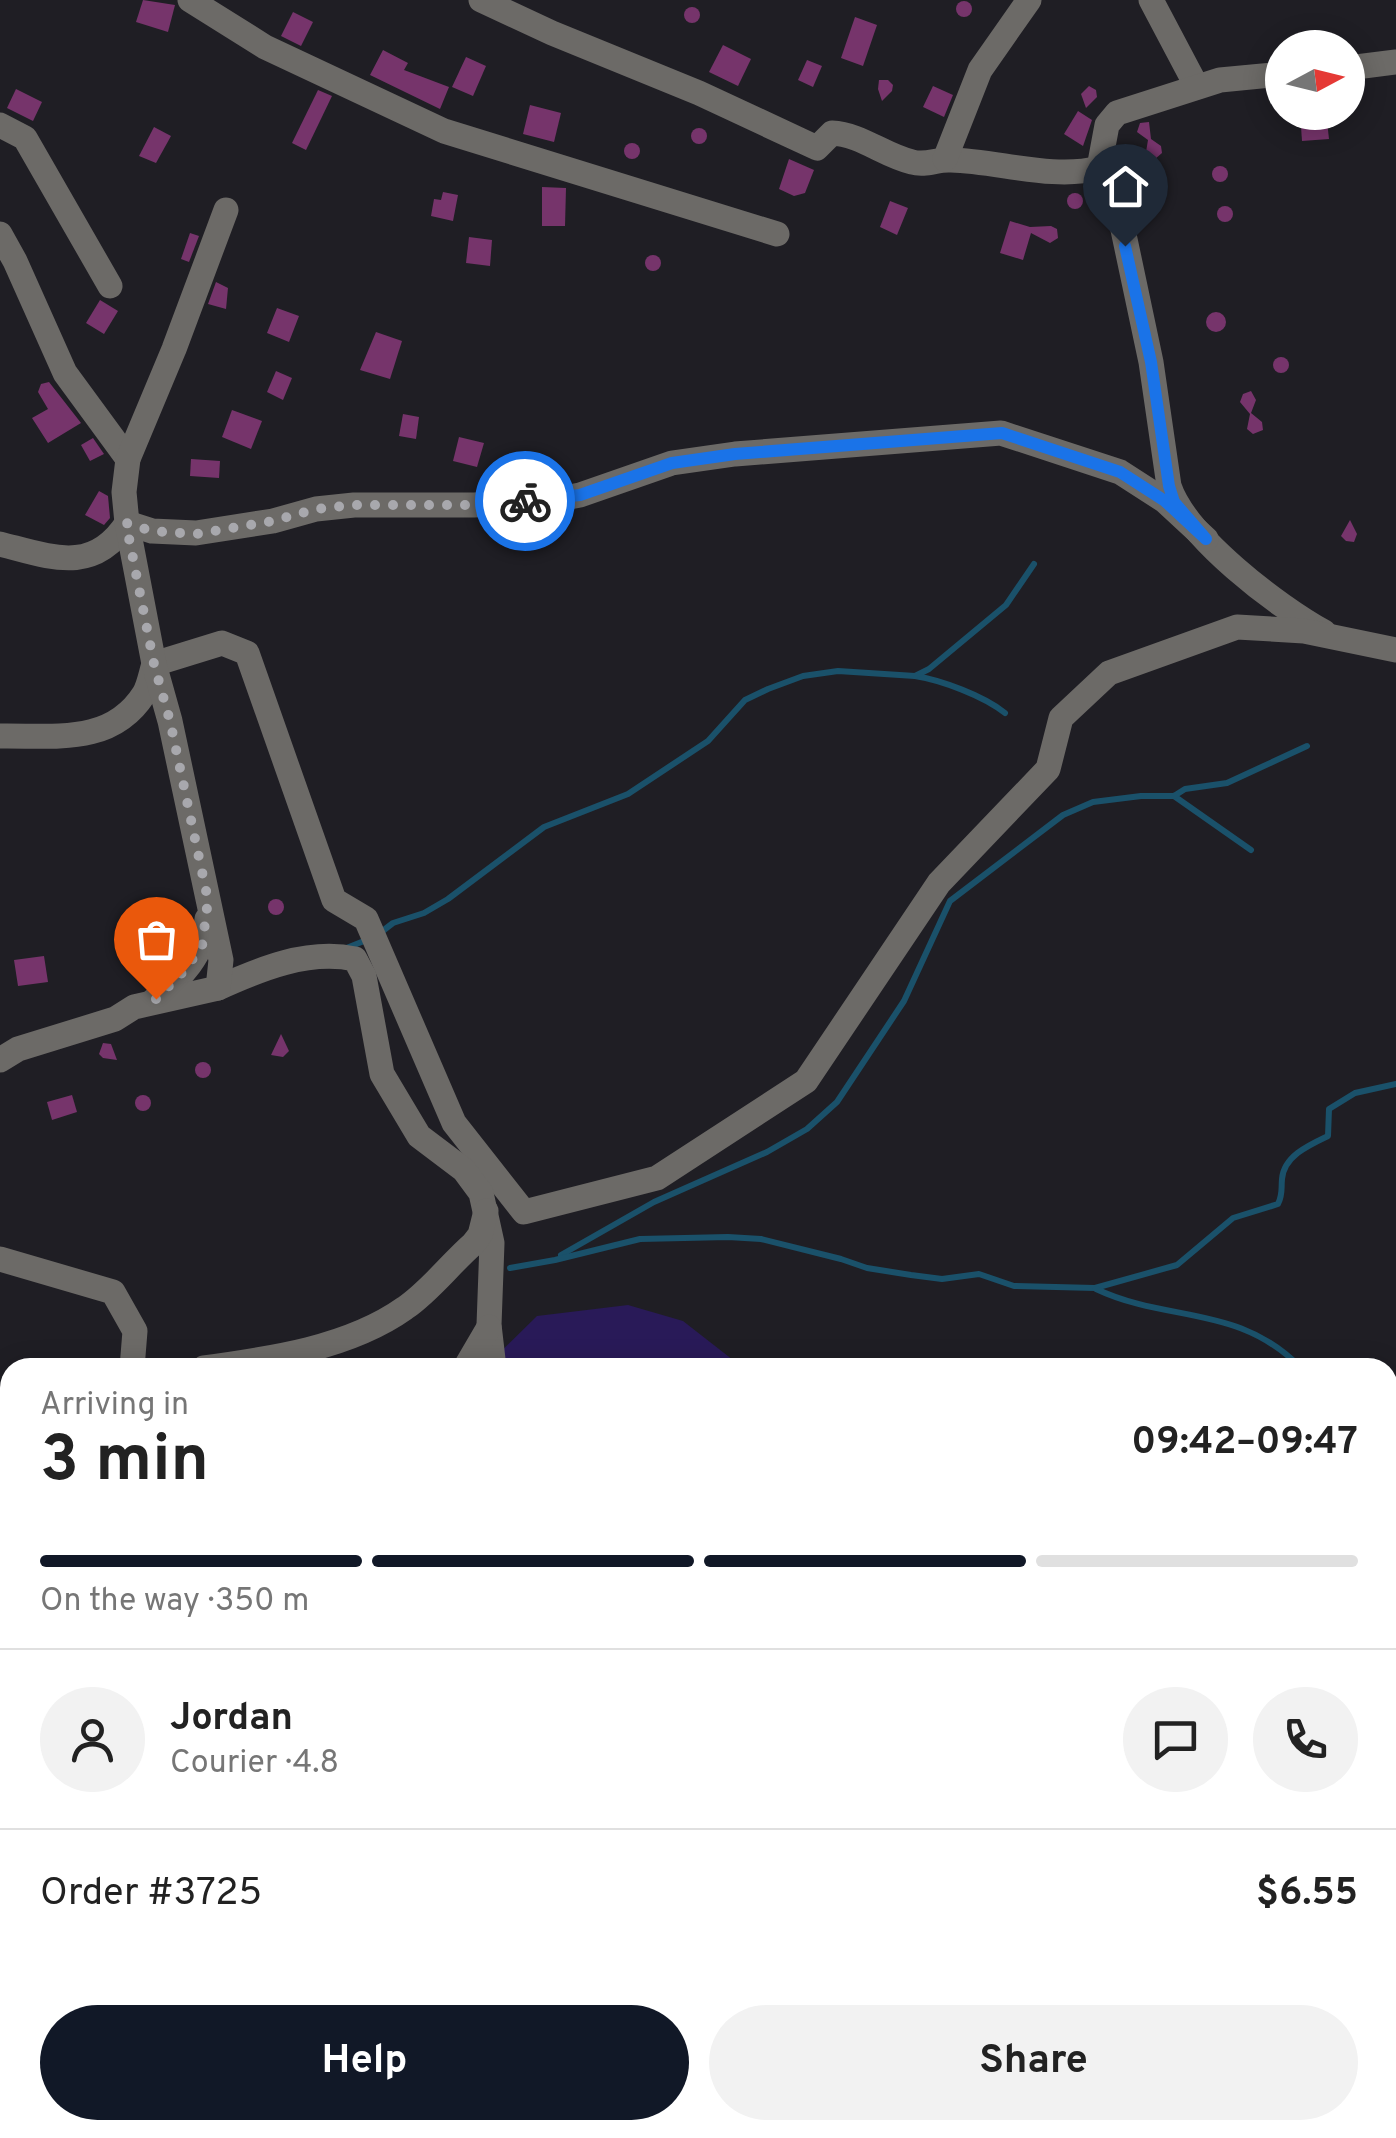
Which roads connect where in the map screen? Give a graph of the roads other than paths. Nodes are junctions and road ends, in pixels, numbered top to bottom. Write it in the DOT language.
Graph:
graph roads {
  1 [pos="190,0"];
  2 [pos="481,0"];
  3 [pos="1029,0"];
  4 [pos="1151,0"];
  5 [pos="1396,62"];
  6 [pos="1365,66"];
  7 [pos="1265,76"];
  8 [pos="1197,87"];
  9 [pos="0,125"];
  10 [pos="945,159"];
  11 [pos="1099,168"];
  12 [pos="226,210"];
  13 [pos="0,234"];
  14 [pos="777,234"];
  15 [pos="110,286"];
  16 [pos="128,459"];
  17 [pos="126,523"];
  18 [pos="1206,539"];
  19 [pos="0,544"];
  20 [pos="1330,635"];
  21 [pos="1396,650"];
  22 [pos="154,664"];
  23 [pos="0,736"];
  24 [pos="208,900"];
  25 [pos="218,988"];
  26 [pos="134,1007"];
  27 [pos="0,1060"];
  28 [pos="486,1211"];
  29 [pos="0,1259"];
  30 [pos="489,1327"];
  31 [pos="133,1358"];
  32 [pos="258,1358"];
  33 [pos="472,1358"];
  34 [pos="493,1358"];
  1 -- 14 [label="street"];
  2 -- 10 [label="street"];
  3 -- 10 [label="street"];
  4 -- 8 [label="street"];
  5 -- 6 [label="street"];
  7 -- 8 [label="street"];
  8 -- 11 [label="street"];
  9 -- 15 [label="street"];
  10 -- 11 [label="street"];
  11 -- 18 [label="street"];
  12 -- 16 [label="street"];
  13 -- 16 [label="street"];
  16 -- 17 [label="street"];
  17 -- 18 [label="street"];
  17 -- 19 [label="street"];
  17 -- 22 [label="street"];
  18 -- 20 [label="street"];
  20 -- 21 [label="street"];
  20 -- 22 [label="street"];
  22 -- 23 [label="street"];
  22 -- 24 [label="street"];
  24 -- 25 [label="street"];
  24 -- 26 [label="street"];
  25 -- 26 [label="street"];
  25 -- 28 [label="street"];
  26 -- 27 [label="street"];
  28 -- 30 [label="street"];
  28 -- 32 [label="street"];
  29 -- 31 [label="street"];
  30 -- 33 [label="street"];
  30 -- 34 [label="street"];
}
